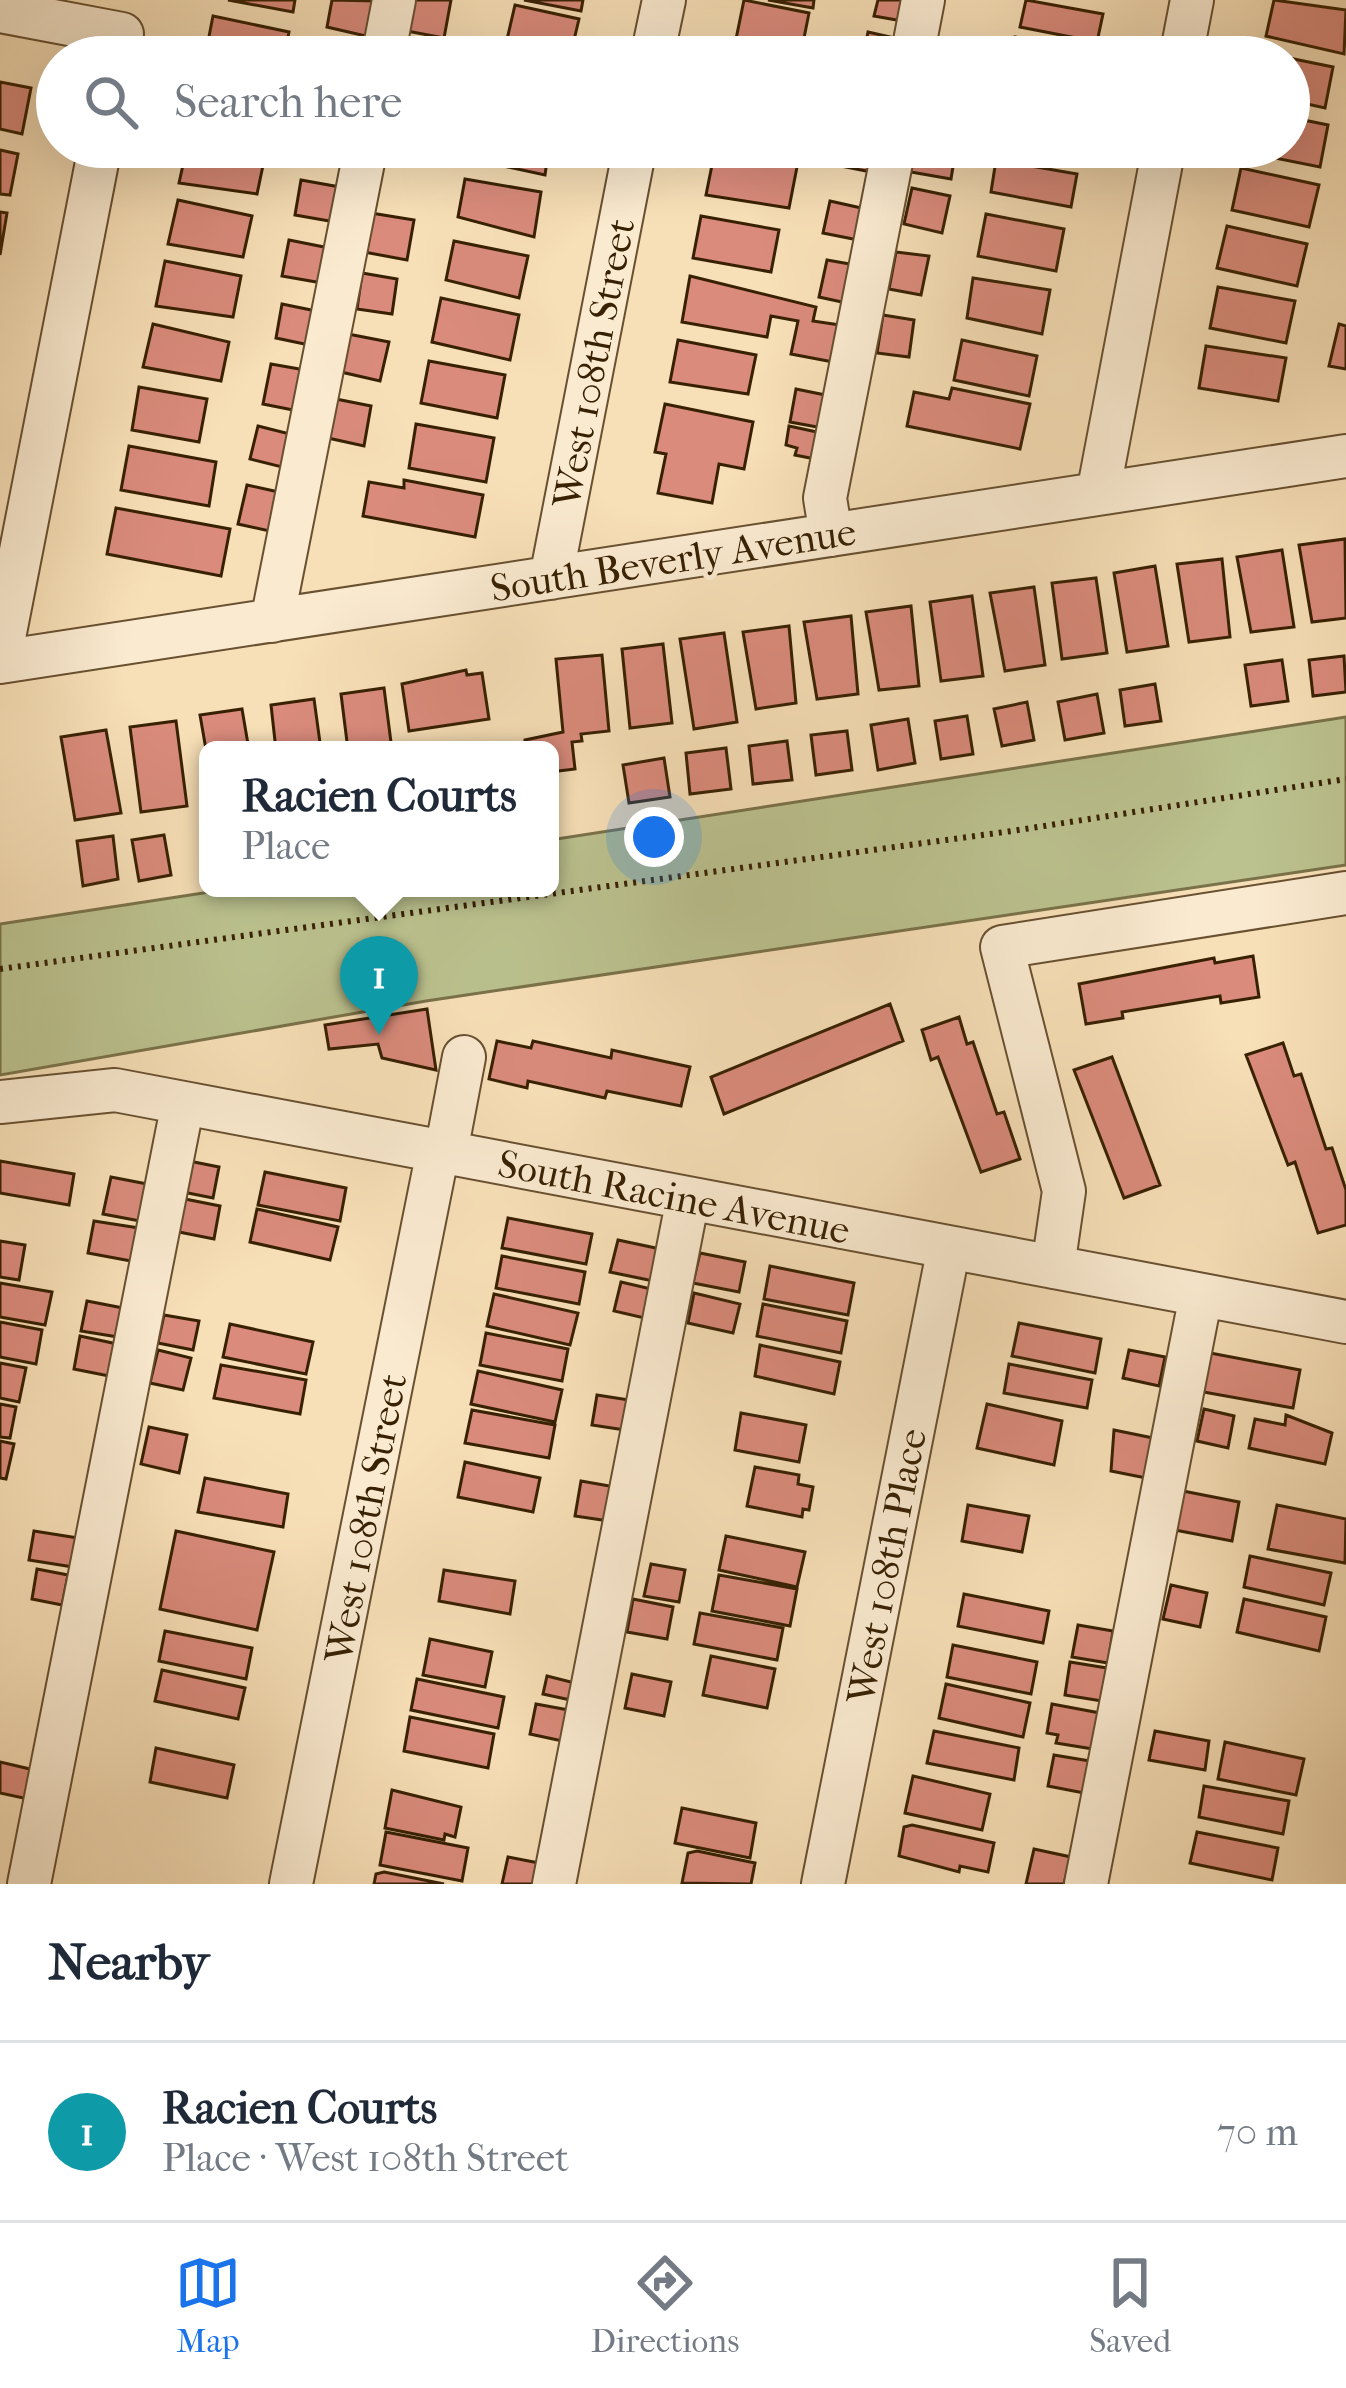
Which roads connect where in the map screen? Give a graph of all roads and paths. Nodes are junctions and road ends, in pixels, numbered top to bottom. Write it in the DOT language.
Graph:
graph roads {
  1 [pos="394,0"];
  2 [pos="664,0"];
  3 [pos="923,0"];
  4 [pos="1192,0"];
  5 [pos="0,11"];
  6 [pos="122,30"];
  7 [pos="387,36"];
  8 [pos="656,36"];
  9 [pos="916,36"];
  10 [pos="1185,36"];
  11 [pos="96,168"];
  12 [pos="361,168"];
  13 [pos="631,168"];
  14 [pos="890,168"];
  15 [pos="1160,168"];
  16 [pos="1346,455"];
  17 [pos="1098,494"];
  18 [pos="831,535"];
  19 [pos="551,578"];
  20 [pos="272,621"];
  21 [pos="0,660"];
  22 [pos="1346,779"];
  23 [pos="559,893"];
  24 [pos="1346,893"];
  25 [pos="531,897"];
  26 [pos="0,970"];
  27 [pos="464,1057"];
  28 [pos="0,1102"];
  29 [pos="182,1103"];
  30 [pos="442,1152"];
  31 [pos="688,1198"];
  32 [pos="949,1247"];
  33 [pos="1053,1267"];
  34 [pos="1201,1294"];
  35 [pos="1346,1322"];
  36 [pos="28,1884"];
  37 [pos="291,1884"];
  38 [pos="554,1884"];
  39 [pos="823,1884"];
  40 [pos="1086,1884"];
  1 -- 7 [label="street"];
  2 -- 8 [label="street"];
  3 -- 9 [label="street"];
  4 -- 10 [label="street"];
  5 -- 6 [label="street"];
  11 -- 21 [label="street"];
  12 -- 20 [label="street"];
  13 -- 19 [label="street, West 108th Street"];
  14 -- 18 [label="street"];
  15 -- 17 [label="street"];
  16 -- 17 [label="street, South Beverly Avenue"];
  17 -- 18 [label="street, South Beverly Avenue"];
  18 -- 19 [label="street, South Beverly Avenue"];
  19 -- 20 [label="street, South Beverly Avenue"];
  20 -- 21 [label="street, South Beverly Avenue"];
  22 -- 23 [label="path"];
  24 -- 33 [label="street"];
  25 -- 26 [label="path"];
  27 -- 30 [label="street, West 108th Street"];
  28 -- 29 [label="street, South Racine Avenue"];
  29 -- 30 [label="street, South Racine Avenue"];
  29 -- 36 [label="street"];
  30 -- 31 [label="street, South Racine Avenue"];
  30 -- 37 [label="street, West 108th Street"];
  31 -- 32 [label="street, South Racine Avenue"];
  31 -- 38 [label="street"];
  32 -- 33 [label="street, South Racine Avenue"];
  32 -- 39 [label="street, West 108th Place"];
  33 -- 34 [label="street, South Racine Avenue"];
  34 -- 35 [label="street, South Racine Avenue"];
  34 -- 40 [label="street"];
}
